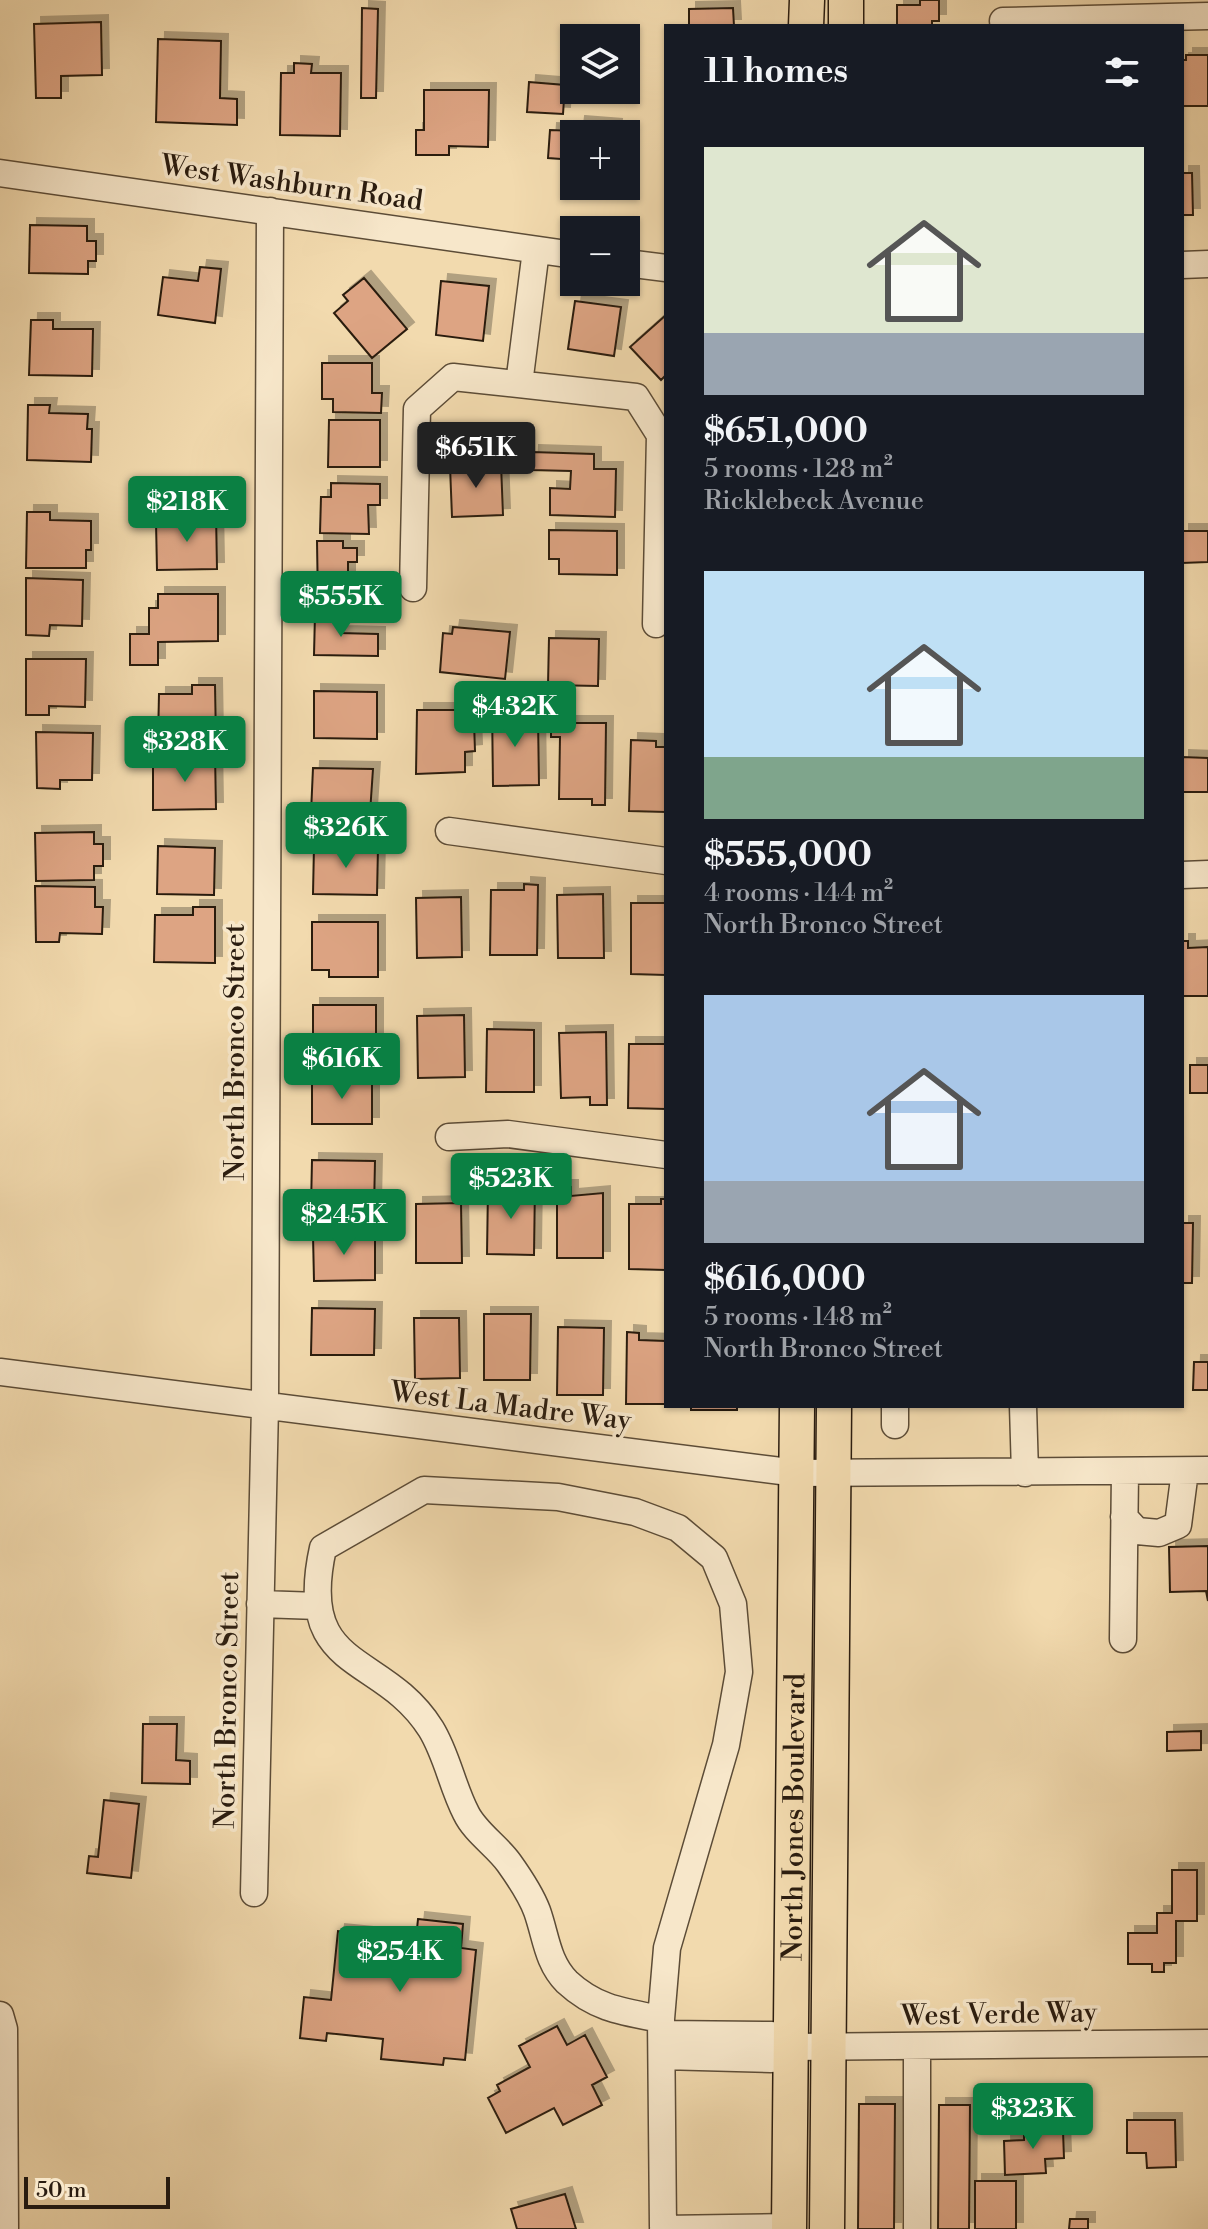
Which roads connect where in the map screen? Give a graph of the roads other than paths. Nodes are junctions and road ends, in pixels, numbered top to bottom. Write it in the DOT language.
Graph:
graph roads {
  1 [pos="807,0"];
  2 [pos="846,0"];
  3 [pos="1208,16"];
  4 [pos="1003,21"];
  5 [pos="806,24"];
  6 [pos="846,24"];
  7 [pos="0,173"];
  8 [pos="270,211"];
  9 [pos="536,250"];
  10 [pos="560,253"];
  11 [pos="1208,264"];
  12 [pos="640,265"];
  13 [pos="1184,265"];
  14 [pos="664,268"];
  15 [pos="519,384"];
  16 [pos="413,588"];
  17 [pos="656,624"];
  18 [pos="449,831"];
  19 [pos="664,861"];
  20 [pos="1208,874"];
  21 [pos="1184,875"];
  22 [pos="449,1137"];
  23 [pos="664,1155"];
  24 [pos="0,1372"];
  25 [pos="265,1406"];
  26 [pos="797,1408"];
  27 [pos="834,1408"];
  28 [pos="1023,1408"];
  29 [pos="1196,1471"];
  30 [pos="1125,1472"];
  31 [pos="797,1473"];
  32 [pos="1025,1473"];
  33 [pos="834,1475"];
  34 [pos="1124,1517"];
  35 [pos="260,1604"];
  36 [pos="318,1606"];
  37 [pos="1123,1639"];
  38 [pos="254,1893"];
  39 [pos="0,2015"];
  40 [pos="662,2036"];
  41 [pos="1208,2043"];
  42 [pos="917,2046"];
  43 [pos="791,2047"];
  44 [pos="828,2047"];
  45 [pos="663,2228"];
  46 [pos="789,2228"];
  47 [pos="5,2229"];
  48 [pos="827,2229"];
  49 [pos="917,2229"];
  1 -- 5 [label="main road"];
  2 -- 6 [label="main road"];
  3 -- 4 [label="street"];
  7 -- 8 [label="street, West Washburn Road"];
  8 -- 9 [label="street, West Washburn Road"];
  8 -- 25 [label="street, North Bronco Street"];
  9 -- 10 [label="street, West Washburn Road"];
  9 -- 15 [label="street"];
  11 -- 13 [label="street"];
  12 -- 14 [label="street"];
  15 -- 16 [label="street"];
  15 -- 17 [label="street"];
  18 -- 19 [label="street"];
  20 -- 21 [label="street"];
  22 -- 23 [label="street"];
  24 -- 25 [label="street, West La Madre Way"];
  25 -- 31 [label="street, West La Madre Way"];
  25 -- 35 [label="street, North Bronco Street"];
  26 -- 31 [label="main road, North Jones Boulevard"];
  27 -- 33 [label="main road, North Jones Boulevard"];
  28 -- 32 [label="street"];
  29 -- 30 [label="street, West La Madre Way"];
  29 -- 34 [label="street"];
  30 -- 32 [label="street, West La Madre Way"];
  30 -- 34 [label="street"];
  31 -- 33 [label="street, West La Madre Way"];
  31 -- 43 [label="main road, North Jones Boulevard"];
  32 -- 33 [label="street, West La Madre Way"];
  33 -- 44 [label="main road, North Jones Boulevard"];
  34 -- 37 [label="street"];
  35 -- 36 [label="street"];
  35 -- 38 [label="street, North Bronco Street"];
  36 -- 40 [label="street, West Verde Way"];
  36 -- 40 [label="street"];
  39 -- 47 [label="street"];
  40 -- 43 [label="street, West Verde Way"];
  40 -- 45 [label="street"];
  41 -- 42 [label="street, West Verde Way"];
  42 -- 44 [label="street, West Verde Way"];
  42 -- 49 [label="street"];
  43 -- 44 [label="street, West Verde Way"];
  43 -- 46 [label="main road, North Jones Boulevard"];
  44 -- 48 [label="main road, North Jones Boulevard"];
  45 -- 46 [label="street"];
}
